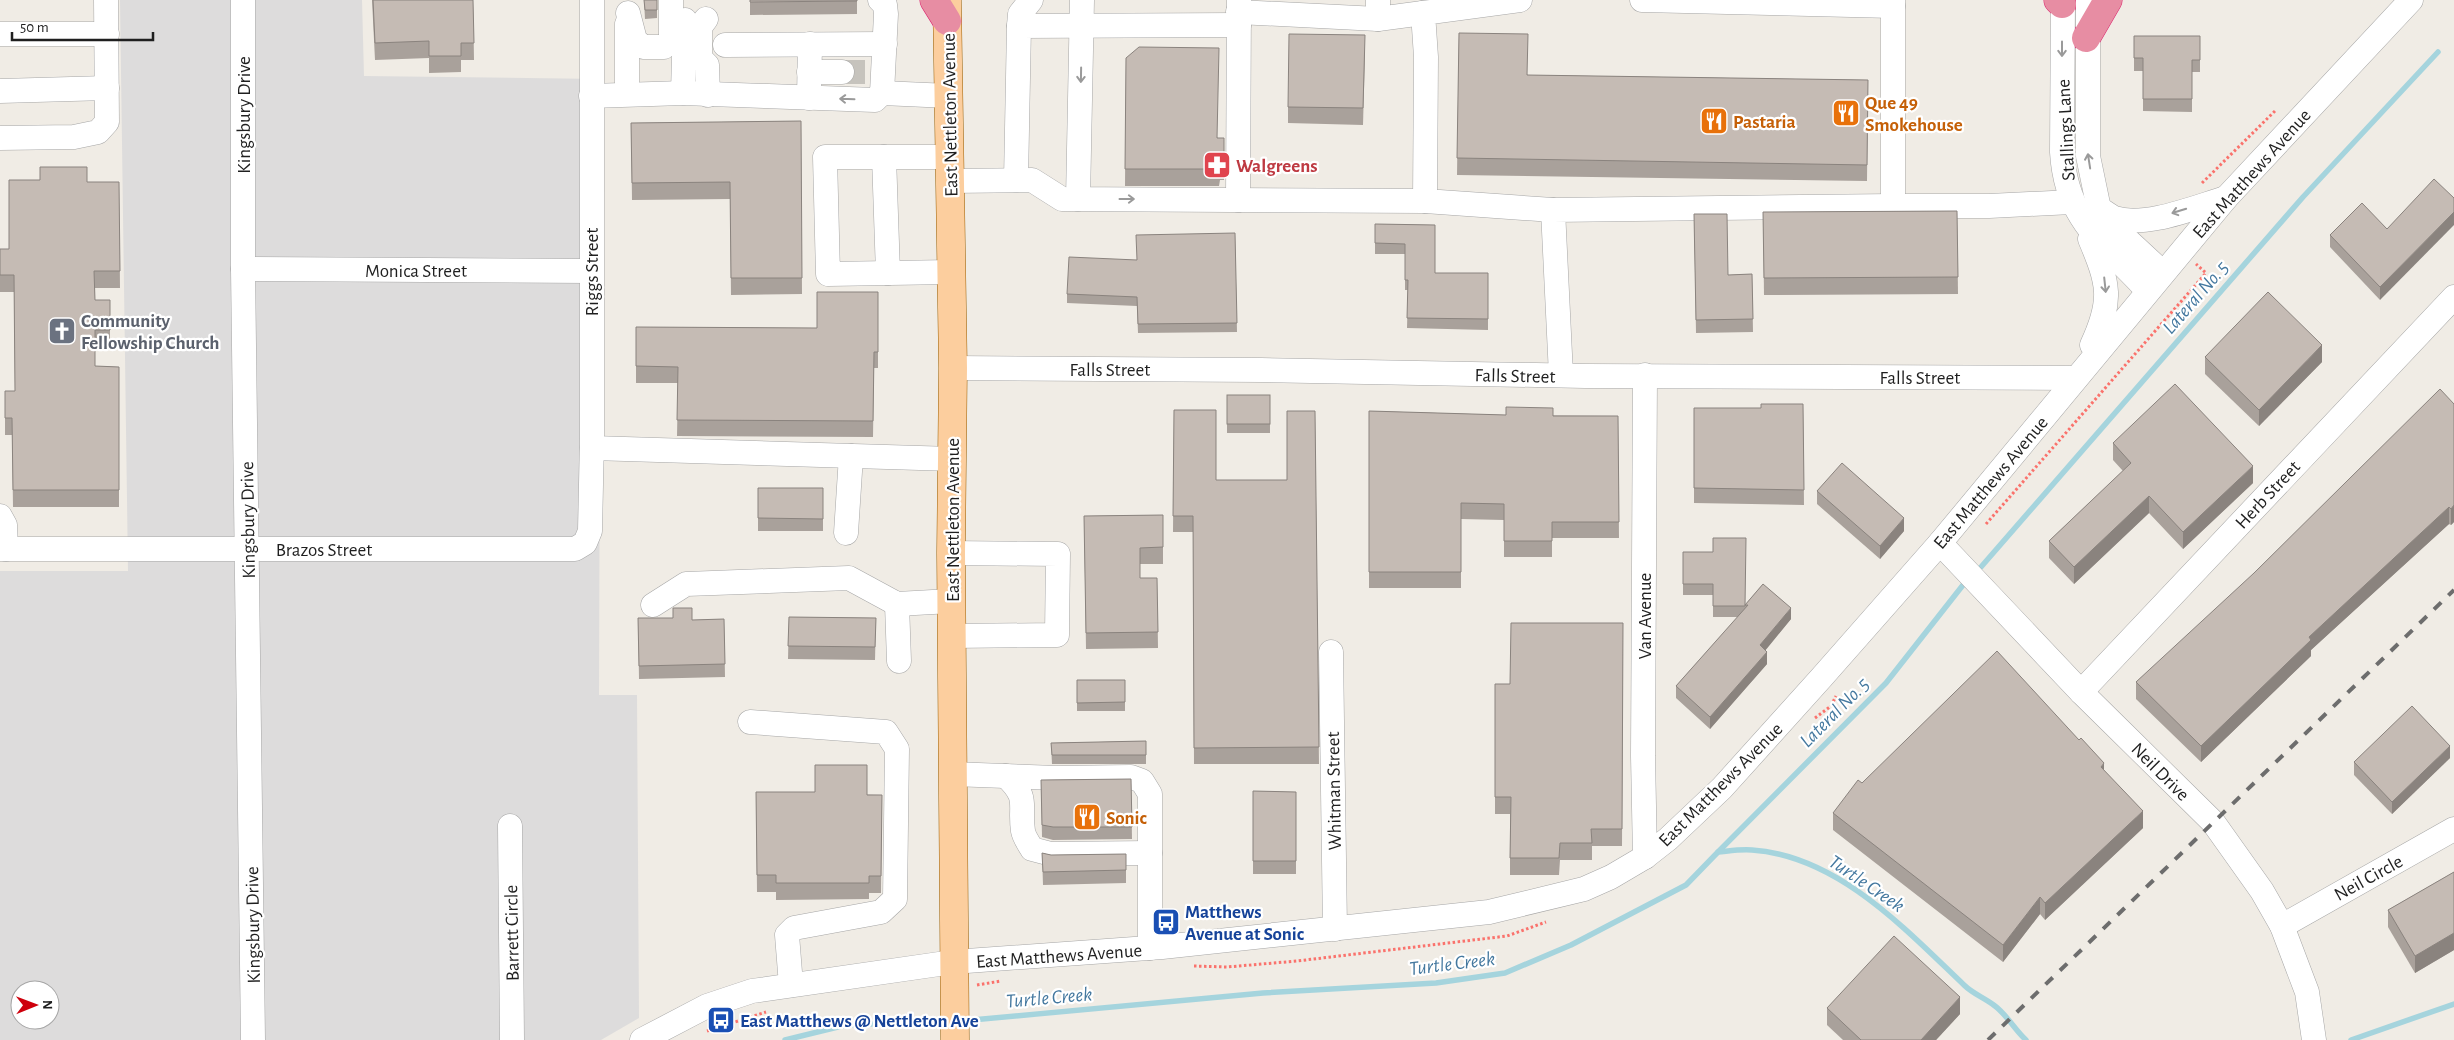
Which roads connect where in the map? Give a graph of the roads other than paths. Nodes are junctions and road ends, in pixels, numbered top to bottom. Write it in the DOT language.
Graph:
graph roads {
  1 [pos="106,0"];
  2 [pos="243,0"];
  3 [pos="592,0"];
  4 [pos="671,0"];
  5 [pos="685,0"];
  6 [pos="880,0"];
  7 [pos="1031,0"];
  8 [pos="1082,0"];
  9 [pos="1520,0"];
  10 [pos="1642,0"];
  11 [pos="1706,0"];
  12 [pos="2108,0"];
  13 [pos="2411,0"];
  14 [pos="2068,1"];
  15 [pos="1893,3"];
  16 [pos="946,5"];
  17 [pos="628,6"];
  18 [pos="1378,9"];
  19 [pos="706,10"];
  20 [pos="1239,12"];
  21 [pos="1423,13"];
  22 [pos="1019,26"];
  23 [pos="1082,26"];
  24 [pos="0,34"];
  25 [pos="107,34"];
  26 [pos="2086,38"];
  27 [pos="810,44"];
  28 [pos="885,44"];
  29 [pos="725,45"];
  30 [pos="810,72"];
  31 [pos="868,77"];
  32 [pos="107,88"];
  33 [pos="0,91"];
  34 [pos="683,93"];
  35 [pos="627,94"];
  36 [pos="708,95"];
  37 [pos="591,96"];
  38 [pos="949,96"];
  39 [pos="809,98"];
  40 [pos="0,138"];
  41 [pos="884,156"];
  42 [pos="950,169"];
  43 [pos="1016,180"];
  44 [pos="2226,198"];
  45 [pos="1078,199"];
  46 [pos="1238,200"];
  47 [pos="1425,201"];
  48 [pos="2072,202"];
  49 [pos="1892,206"];
  50 [pos="1553,210"];
  51 [pos="2091,216"];
  52 [pos="242,269"];
  53 [pos="590,270"];
  54 [pos="951,272"];
  55 [pos="888,273"];
  56 [pos="2155,282"];
  57 [pos="2454,297"];
  58 [pos="953,368"];
  59 [pos="1645,375"];
  60 [pos="1560,376"];
  61 [pos="2076,378"];
  62 [pos="592,448"];
  63 [pos="851,456"];
  64 [pos="953,459"];
  65 [pos="0,516"];
  66 [pos="846,534"];
  67 [pos="585,543"];
  68 [pos="1940,543"];
  69 [pos="3,549"];
  70 [pos="247,549"];
  71 [pos="951,553"];
  72 [pos="952,601"];
  73 [pos="897,604"];
  74 [pos="652,605"];
  75 [pos="952,636"];
  76 [pos="1332,652"];
  77 [pos="899,661"];
  78 [pos="2081,692"];
  79 [pos="750,722"];
  80 [pos="952,774"];
  81 [pos="1006,776"];
  82 [pos="510,826"];
  83 [pos="2454,829"];
  84 [pos="1150,853"];
  85 [pos="1645,857"];
  86 [pos="2282,926"];
  87 [pos="1335,928"];
  88 [pos="1150,948"];
  89 [pos="953,962"];
  90 [pos="791,985"];
  91 [pos="2313,1035"];
  92 [pos="253,1040"];
  93 [pos="512,1040"];
  94 [pos="642,1040"];
  95 [pos="954,1040"];
  1 -- 25 [label="street"];
  2 -- 52 [label="street, Kingsbury Drive"];
  3 -- 37 [label="street, Riggs Street"];
  4 -- 17 [label="street"];
  5 -- 34 [label="street"];
  6 -- 28 [label="street"];
  7 -- 22 [label="street"];
  8 -- 23 [label="street"];
  9 -- 21 [label="street"];
  10 -- 11 [label="street"];
  11 -- 15 [label="street"];
  12 -- 26 [label="highway"];
  13 -- 44 [label="street, East Matthews Avenue"];
  14 -- 26 [label="street, Stallings Lane"];
  14 -- 48 [label="street, Stallings Lane, one-way"];
  15 -- 49 [label="street"];
  16 -- 38 [label="main road, East Nettleton Avenue"];
  17 -- 35 [label="street"];
  18 -- 20 [label="street"];
  18 -- 21 [label="street"];
  19 -- 36 [label="street"];
  20 -- 23 [label="street"];
  20 -- 46 [label="street"];
  21 -- 47 [label="street"];
  22 -- 23 [label="street"];
  22 -- 43 [label="street"];
  23 -- 45 [label="street, one-way"];
  24 -- 25 [label="street"];
  25 -- 32 [label="street"];
  51 -- 26 [label="street, Stallings Lane, one-way"];
  27 -- 28 [label="street"];
  27 -- 29 [label="street"];
  27 -- 30 [label="street"];
  28 -- 31 [label="street"];
  30 -- 31 [label="street"];
  30 -- 39 [label="street"];
  31 -- 38 [label="street"];
  31 -- 39 [label="street, one-way"];
  32 -- 33 [label="street"];
  32 -- 40 [label="street"];
  34 -- 35 [label="street"];
  34 -- 36 [label="street"];
  35 -- 37 [label="street"];
  36 -- 39 [label="street"];
  37 -- 53 [label="street, Riggs Street"];
  38 -- 42 [label="main road, East Nettleton Avenue"];
  41 -- 42 [label="street"];
  41 -- 55 [label="street"];
  41 -- 55 [label="street"];
  42 -- 43 [label="street"];
  42 -- 54 [label="main road, East Nettleton Avenue"];
  43 -- 45 [label="street"];
  44 -- 51 [label="street, one-way"];
  44 -- 56 [label="street, East Matthews Avenue"];
  45 -- 46 [label="street, one-way"];
  46 -- 47 [label="street"];
  47 -- 50 [label="street"];
  48 -- 49 [label="street"];
  48 -- 51 [label="street, Stallings Lane"];
  49 -- 50 [label="street"];
  50 -- 60 [label="street"];
  51 -- 56 [label="street, Stallings Lane"];
  51 -- 61 [label="street, one-way"];
  52 -- 53 [label="street, Monica Street"];
  52 -- 70 [label="street, Kingsbury Drive"];
  53 -- 62 [label="street, Riggs Street"];
  54 -- 55 [label="street"];
  54 -- 58 [label="main road, East Nettleton Avenue"];
  56 -- 61 [label="street, East Matthews Avenue"];
  57 -- 78 [label="street, Herb Street"];
  58 -- 60 [label="street, Falls Street"];
  58 -- 64 [label="main road, East Nettleton Avenue"];
  59 -- 60 [label="street, Falls Street"];
  59 -- 61 [label="street, Falls Street"];
  59 -- 85 [label="street, Van Avenue"];
  61 -- 68 [label="street, East Matthews Avenue"];
  62 -- 63 [label="street"];
  62 -- 67 [label="street, Riggs Street"];
  63 -- 64 [label="street"];
  63 -- 66 [label="street"];
  64 -- 71 [label="main road, East Nettleton Avenue"];
  65 -- 69 [label="street"];
  67 -- 70 [label="street, Brazos Street"];
  68 -- 78 [label="street, Neil Drive"];
  68 -- 85 [label="street, East Matthews Avenue"];
  69 -- 70 [label="street, Brazos Street"];
  70 -- 92 [label="street, Kingsbury Drive"];
  71 -- 72 [label="main road, East Nettleton Avenue"];
  71 -- 75 [label="street"];
  72 -- 73 [label="street"];
  72 -- 75 [label="main road, East Nettleton Avenue"];
  73 -- 74 [label="street"];
  73 -- 77 [label="street"];
  75 -- 80 [label="main road, East Nettleton Avenue"];
  76 -- 87 [label="street, Whitman Street"];
  78 -- 86 [label="street, Neil Drive"];
  79 -- 90 [label="street"];
  80 -- 81 [label="street"];
  80 -- 89 [label="main road, East Nettleton Avenue"];
  81 -- 84 [label="street"];
  81 -- 84 [label="street"];
  82 -- 93 [label="street, Barrett Circle"];
  83 -- 86 [label="street, Neil Circle"];
  84 -- 88 [label="street"];
  85 -- 87 [label="street, East Matthews Avenue"];
  86 -- 91 [label="street, Neil Drive"];
  87 -- 88 [label="street, East Matthews Avenue"];
  88 -- 89 [label="street, East Matthews Avenue"];
  89 -- 90 [label="street, East Matthews Avenue"];
  89 -- 95 [label="main road, East Nettleton Avenue"];
  90 -- 94 [label="street, East Matthews Avenue"];
}
